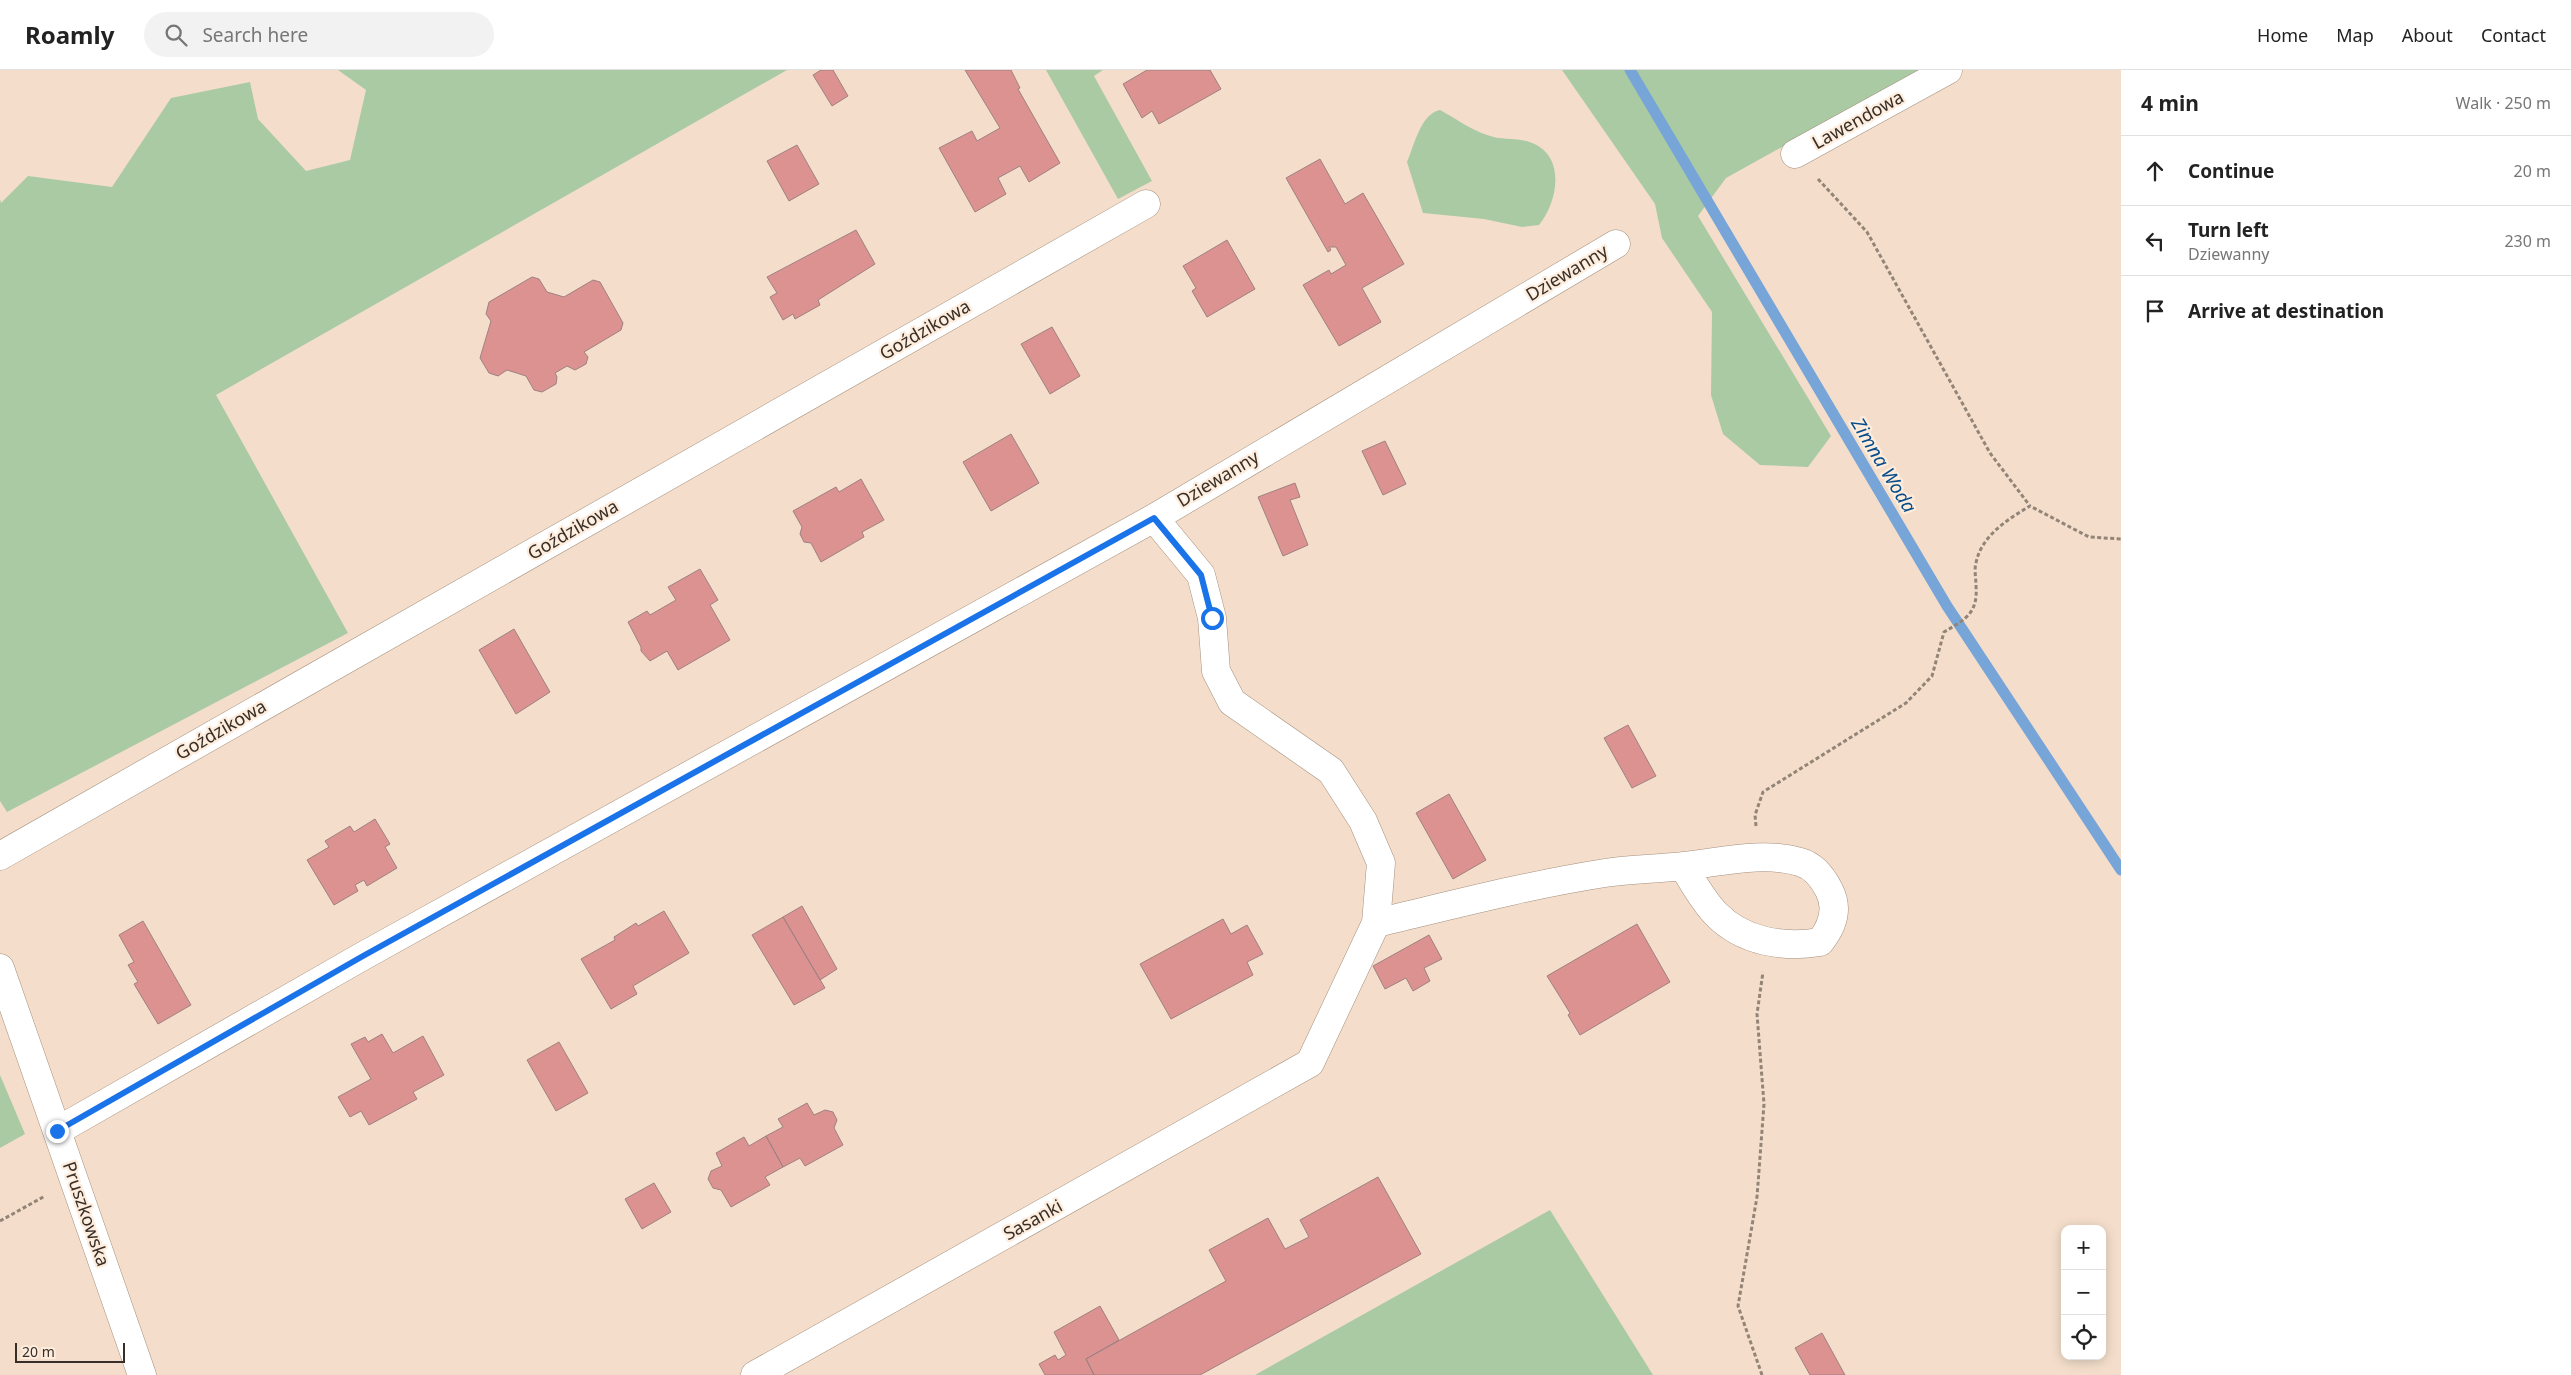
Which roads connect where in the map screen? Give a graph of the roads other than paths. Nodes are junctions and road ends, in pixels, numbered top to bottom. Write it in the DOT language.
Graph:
graph roads {
  1 [pos="1948,70"];
  2 [pos="1796,154"];
  3 [pos="1146,204"];
  4 [pos="1616,244"];
  5 [pos="1154,518"];
  6 [pos="0,856"];
  7 [pos="1683,866"];
  8 [pos="1376,923"];
  9 [pos="0,968"];
  10 [pos="57,1131"];
  11 [pos="142,1375"];
  12 [pos="755,1375"];
  1 -- 2 [label="street, Lawendowa"];
  3 -- 6 [label="street, Goździkowa"];
  4 -- 5 [label="street, Dziewanny"];
  5 -- 8 [label="street"];
  5 -- 10 [label="street, Dziewanny"];
  7 -- 7 [label="street"];
  7 -- 8 [label="street"];
  8 -- 12 [label="street, Sasanki"];
  9 -- 10 [label="street, Pruszkowska"];
  10 -- 11 [label="street, Pruszkowska"];
}
